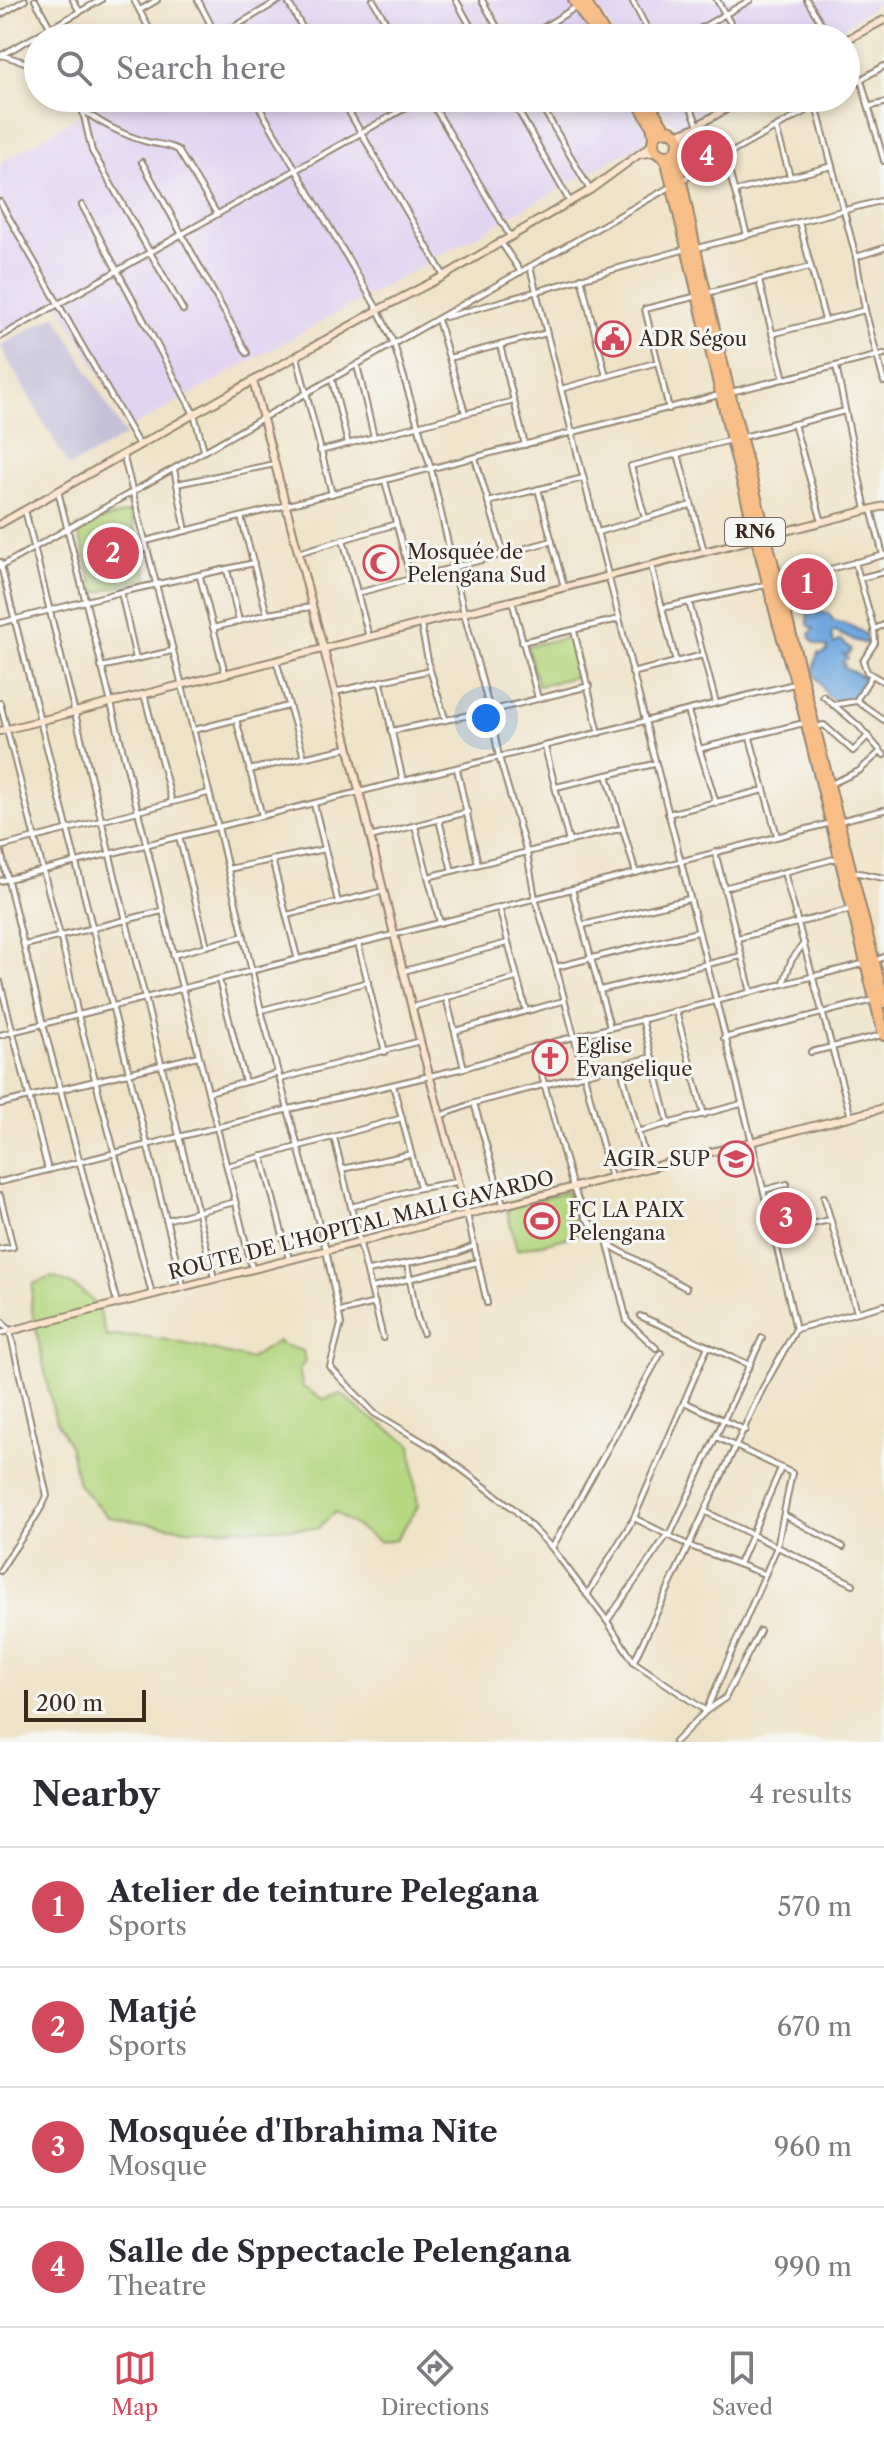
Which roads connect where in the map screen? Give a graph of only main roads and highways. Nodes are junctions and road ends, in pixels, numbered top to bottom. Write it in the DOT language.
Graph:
graph roads {
  1 [pos="583,2"];
  2 [pos="593,24"];
  3 [pos="598,24"];
  4 [pos="644,112"];
  5 [pos="655,112"];
  6 [pos="674,140"];
  7 [pos="656,147"];
  8 [pos="676,184"];
  9 [pos="811,725"];
  10 [pos="834,822"];
  11 [pos="874,960"];
  12 [pos="880,1001"];
  13 [pos="884,1035"];
  1 -- 2 [label="highway"];
  1 -- 3 [label="highway"];
  4 -- 7 [label="highway, RN6"];
  5 -- 6 [label="highway, RN6"];
  6 -- 7 [label="highway"];
  6 -- 7 [label="highway"];
  6 -- 8 [label="highway, RN6"];
  7 -- 8 [label="highway, RN6"];
  8 -- 9 [label="highway, RN6"];
  9 -- 10 [label="highway, RN6"];
  9 -- 10 [label="highway, RN6"];
  10 -- 11 [label="highway, RN6"];
  10 -- 11 [label="highway, RN6"];
  11 -- 12 [label="highway, RN6"];
  12 -- 13 [label="highway, RN6"];
}
